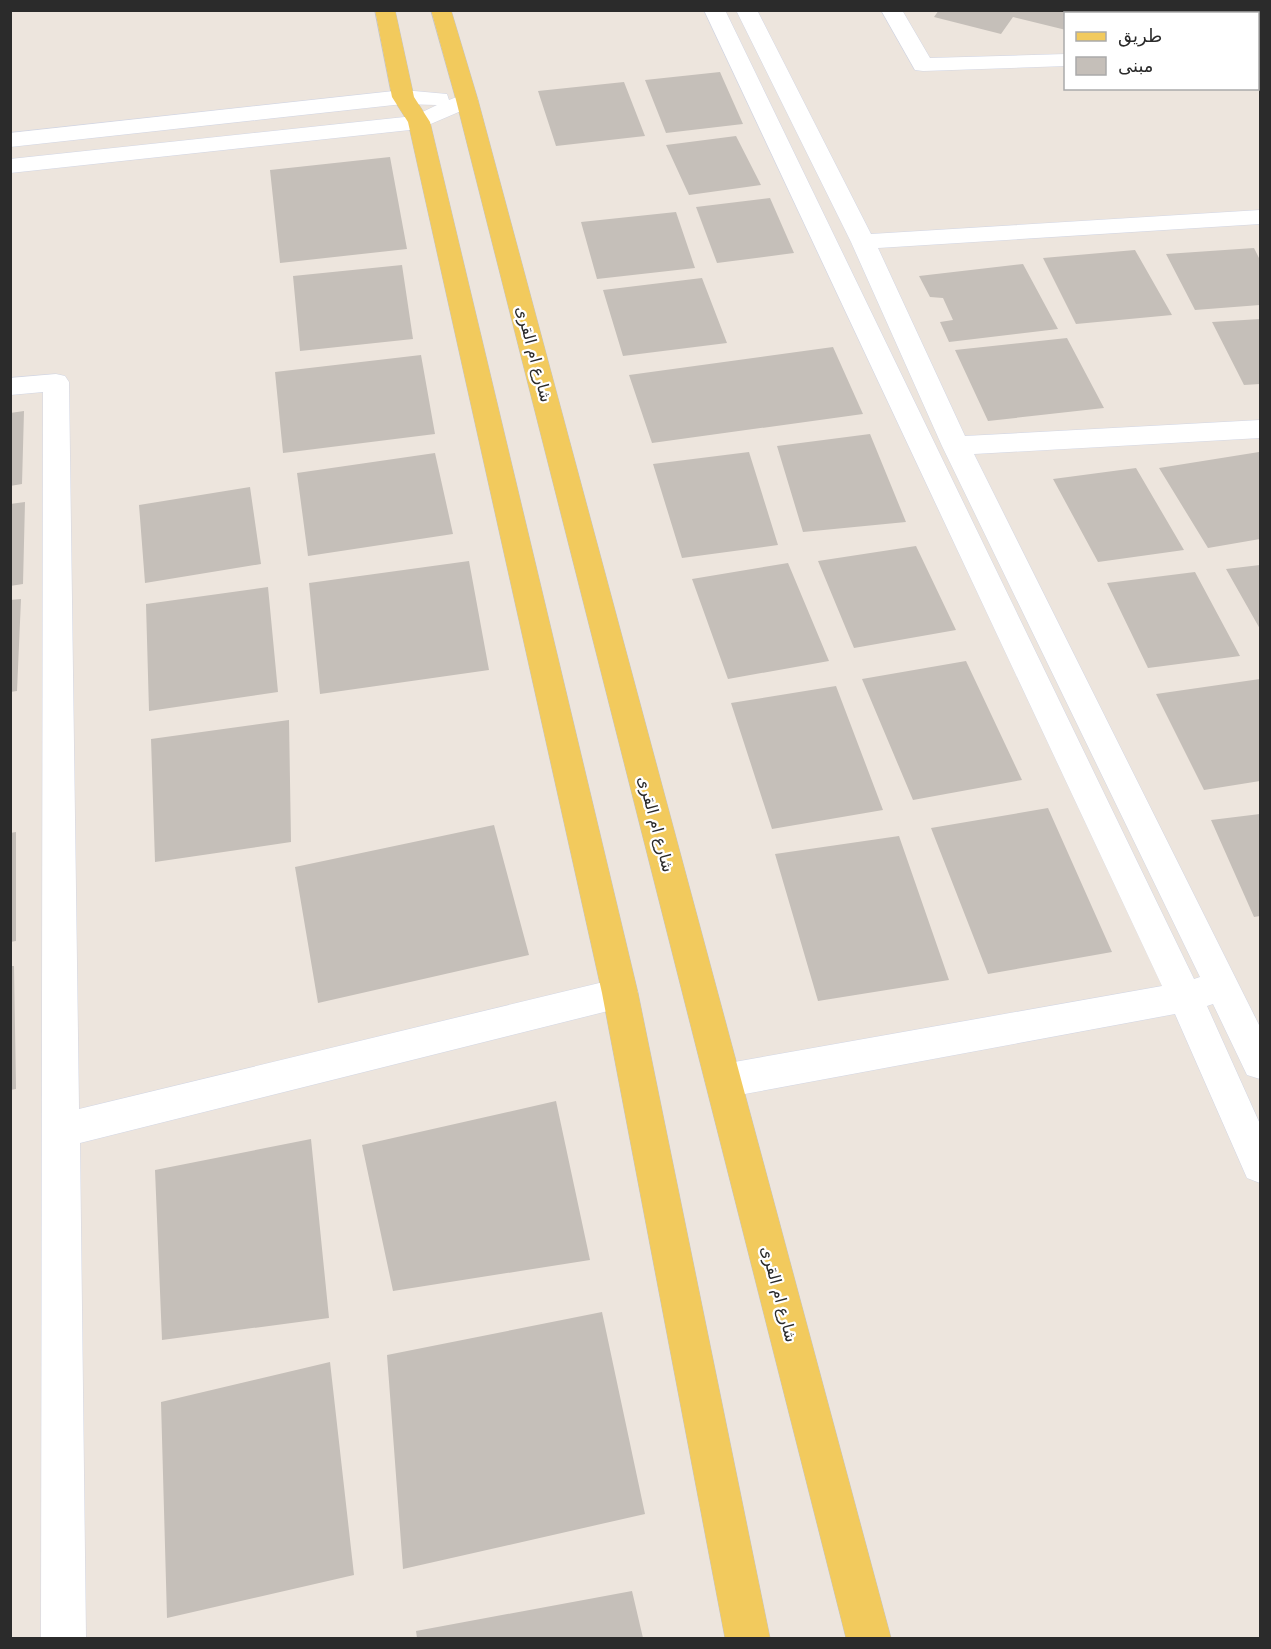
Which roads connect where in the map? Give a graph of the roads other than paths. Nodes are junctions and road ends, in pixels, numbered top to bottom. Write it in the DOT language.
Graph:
graph roads {
  1 [pos="385,10"];
  2 [pos="441,10"];
  3 [pos="714,10"];
  4 [pos="747,10"];
  5 [pos="891,10"];
  6 [pos="1064,60"];
  7 [pos="468,100"];
  8 [pos="411,110"];
  9 [pos="10,140"];
  10 [pos="10,165"];
  11 [pos="1260,217"];
  12 [pos="863,242"];
  13 [pos="10,387"];
  14 [pos="1260,429"];
  15 [pos="956,446"];
  16 [pos="1223,985"];
  17 [pos="620,993"];
  18 [pos="1185,997"];
  19 [pos="1260,1063"];
  20 [pos="723,1081"];
  21 [pos="60,1131"];
  22 [pos="1260,1166"];
  23 [pos="64,1638"];
  24 [pos="748,1638"];
  25 [pos="869,1638"];
  1 -- 8 [label="main road"];
  2 -- 7 [label="main road, شارع ام القرى"];
  3 -- 18 [label="street"];
  4 -- 12 [label="street"];
  5 -- 6 [label="street"];
  7 -- 8 [label="street"];
  7 -- 20 [label="main road, شارع ام القرى"];
  8 -- 9 [label="street"];
  8 -- 10 [label="street"];
  8 -- 17 [label="main road"];
  11 -- 12 [label="street"];
  12 -- 15 [label="street"];
  13 -- 21 [label="street"];
  14 -- 15 [label="street"];
  15 -- 16 [label="street"];
  16 -- 18 [label="street"];
  16 -- 19 [label="street"];
  17 -- 21 [label="street"];
  17 -- 24 [label="main road"];
  18 -- 20 [label="street"];
  18 -- 22 [label="street"];
  20 -- 25 [label="main road, شارع ام القرى"];
  21 -- 23 [label="street"];
}
